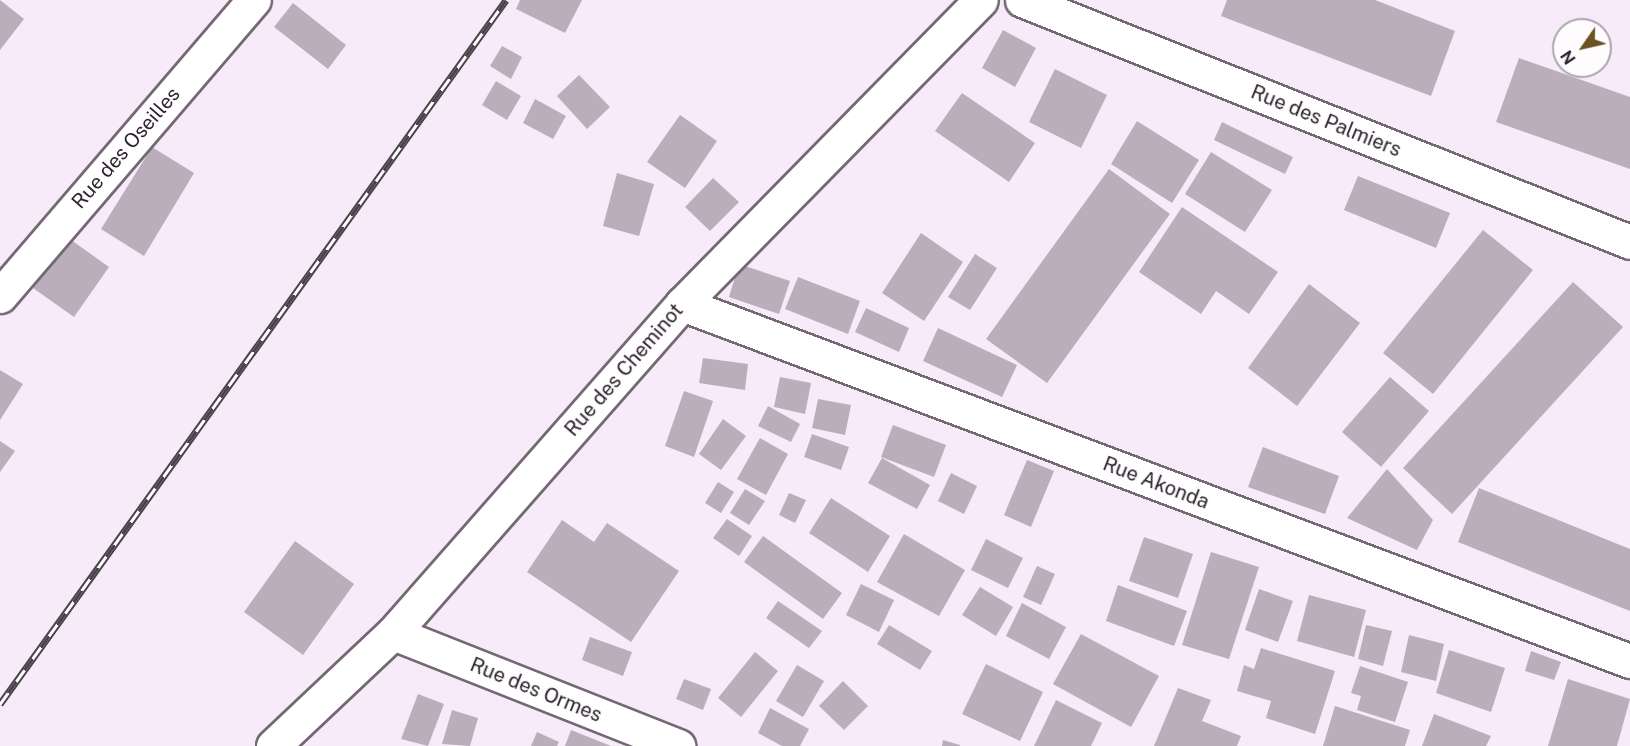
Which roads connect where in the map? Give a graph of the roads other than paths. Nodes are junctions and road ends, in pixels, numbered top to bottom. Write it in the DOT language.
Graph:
graph roads {
  1 [pos="254,0"];
  2 [pos="981,0"];
  3 [pos="1022,0"];
  4 [pos="1630,242"];
  5 [pos="4,284"];
  6 [pos="682,304"];
  7 [pos="393,633"];
  8 [pos="1630,661"];
  9 [pos="273,746"];
  10 [pos="678,746"];
  1 -- 5 [label="street, Rue des Oseilles"];
  2 -- 6 [label="street, Rue des Cheminot"];
  3 -- 4 [label="street, Rue des Palmiers"];
  6 -- 7 [label="street, Rue des Cheminot"];
  6 -- 8 [label="street, Rue Akonda"];
  7 -- 9 [label="street, Rue des Cheminot"];
  7 -- 10 [label="street, Rue des Ormes"];
}
